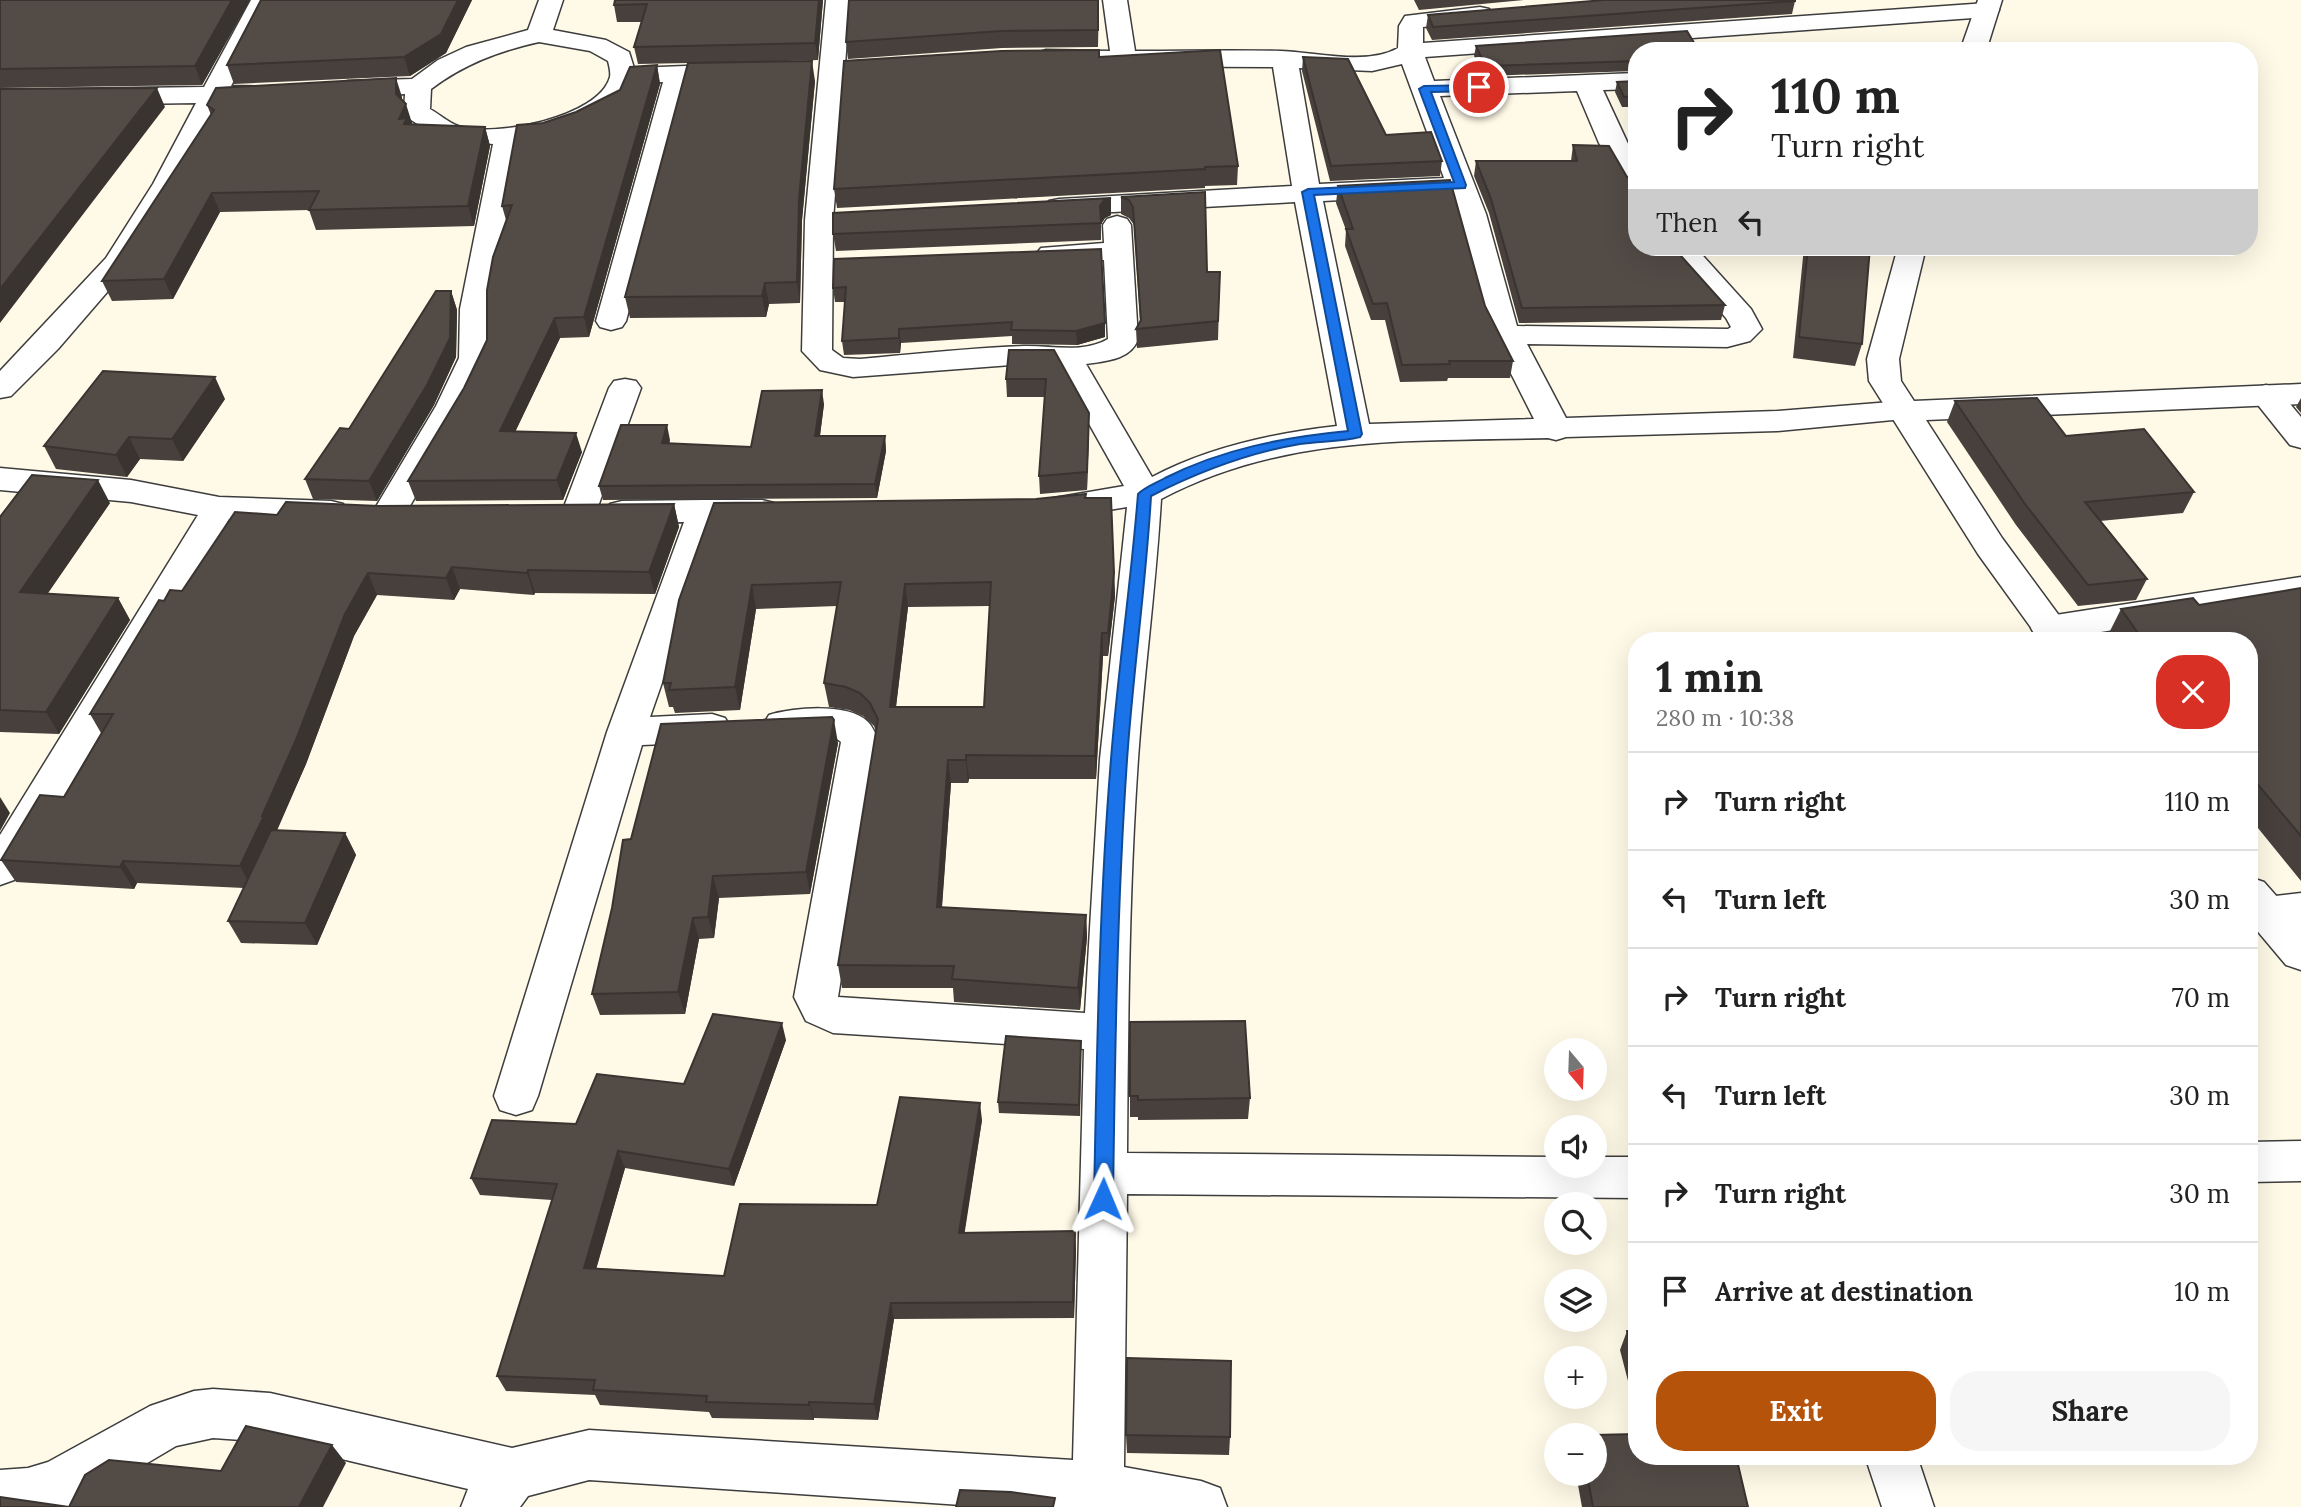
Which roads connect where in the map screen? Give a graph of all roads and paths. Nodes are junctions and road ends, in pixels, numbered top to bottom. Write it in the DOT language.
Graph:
graph roads {
  1 [pos="263,0"];
  2 [pos="551,0"];
  3 [pos="838,0"];
  4 [pos="1115,0"];
  5 [pos="1989,5"];
  6 [pos="1496,8"];
  7 [pos="539,35"];
  8 [pos="1975,42"];
  9 [pos="1410,51"];
  10 [pos="1123,57"];
  11 [pos="1015,59"];
  12 [pos="1285,60"];
  13 [pos="763,71"];
  14 [pos="679,72"];
  15 [pos="622,76"];
  16 [pos="1628,81"];
  17 [pos="1587,83"];
  18 [pos="418,86"];
  19 [pos="1424,89"];
  20 [pos="323,90"];
  21 [pos="283,92"];
  22 [pos="216,96"];
  23 [pos="0,99"];
  24 [pos="508,137"];
  25 [pos="1628,171"];
  26 [pos="1461,185"];
  27 [pos="1308,192"];
  28 [pos="1116,203"];
  29 [pos="1035,208"];
  30 [pos="1119,251"];
  31 [pos="1023,255"];
  32 [pos="1687,256"];
  33 [pos="1910,256"];
  34 [pos="611,321"];
  35 [pos="1506,335"];
  36 [pos="1067,358"];
  37 [pos="625,388"];
  38 [pos="0,389"];
  39 [pos="2301,394"];
  40 [pos="2266,395"];
  41 [pos="1903,411"];
  42 [pos="1556,429"];
  43 [pos="1355,434"];
  44 [pos="2301,438"];
  45 [pos="0,479"];
  46 [pos="36,480"];
  47 [pos="1145,494"];
  48 [pos="219,508"];
  49 [pos="1034,508"];
  50 [pos="14,509"];
  51 [pos="705,511"];
  52 [pos="787,512"];
  53 [pos="388,514"];
  54 [pos="429,514"];
  55 [pos="2301,589"];
  56 [pos="2053,632"];
  57 [pos="2065,632"];
  58 [pos="626,732"];
  59 [pos="0,869"];
  60 [pos="2272,905"];
  61 [pos="2301,953"];
  62 [pos="1106,1032"];
  63 [pos="516,1096"];
  64 [pos="2301,1161"];
  65 [pos="2258,1162"];
  66 [pos="1104,1173"];
  67 [pos="1628,1178"];
  68 [pos="1894,1465"];
  69 [pos="1098,1488"];
  70 [pos="500,1490"];
  71 [pos="0,1496"];
  72 [pos="1201,1507"];
  73 [pos="1908,1507"];
  1 -- 22 [label="street"];
  2 -- 7 [label="street"];
  3 -- 36 [label="street"];
  4 -- 10 [label="street"];
  5 -- 8 [label="street"];
  5 -- 9 [label="street"];
  6 -- 9 [label="street"];
  7 -- 15 [label="street"];
  7 -- 18 [label="street"];
  9 -- 12 [label="street"];
  9 -- 19 [label="street"];
  10 -- 11 [label="street"];
  10 -- 12 [label="street"];
  12 -- 27 [label="street"];
  13 -- 14 [label="street"];
  14 -- 15 [label="street"];
  14 -- 34 [label="street"];
  15 -- 24 [label="street"];
  16 -- 17 [label="street"];
  17 -- 19 [label="street"];
  17 -- 25 [label="street"];
  18 -- 20 [label="street"];
  18 -- 24 [label="street"];
  19 -- 26 [label="street"];
  21 -- 22 [label="street"];
  22 -- 23 [label="street"];
  22 -- 38 [label="street"];
  24 -- 53 [label="street"];
  26 -- 27 [label="street"];
  26 -- 35 [label="street"];
  27 -- 28 [label="street"];
  27 -- 43 [label="street"];
  28 -- 29 [label="street"];
  28 -- 30 [label="street"];
  30 -- 31 [label="street"];
  30 -- 36 [label="street"];
  32 -- 35 [label="street"];
  33 -- 41 [label="street"];
  35 -- 42 [label="street"];
  36 -- 47 [label="street"];
  37 -- 51 [label="street"];
  39 -- 40 [label="street"];
  40 -- 41 [label="street"];
  40 -- 44 [label="street"];
  41 -- 42 [label="street"];
  41 -- 56 [label="street"];
  42 -- 43 [label="street"];
  43 -- 47 [label="street"];
  45 -- 46 [label="street"];
  46 -- 48 [label="street"];
  46 -- 50 [label="street"];
  47 -- 49 [label="street"];
  47 -- 62 [label="street"];
  48 -- 53 [label="street"];
  48 -- 59 [label="street"];
  51 -- 52 [label="street"];
  51 -- 58 [label="street"];
  53 -- 54 [label="street"];
  55 -- 57 [label="street"];
  58 -- 62 [label="street"];
  58 -- 63 [label="street"];
  60 -- 61 [label="street"];
  62 -- 66 [label="street"];
  64 -- 65 [label="street"];
  66 -- 67 [label="street"];
  66 -- 69 [label="street"];
  68 -- 73 [label="street"];
  69 -- 70 [label="street"];
  69 -- 72 [label="street"];
  70 -- 71 [label="street"];
}
